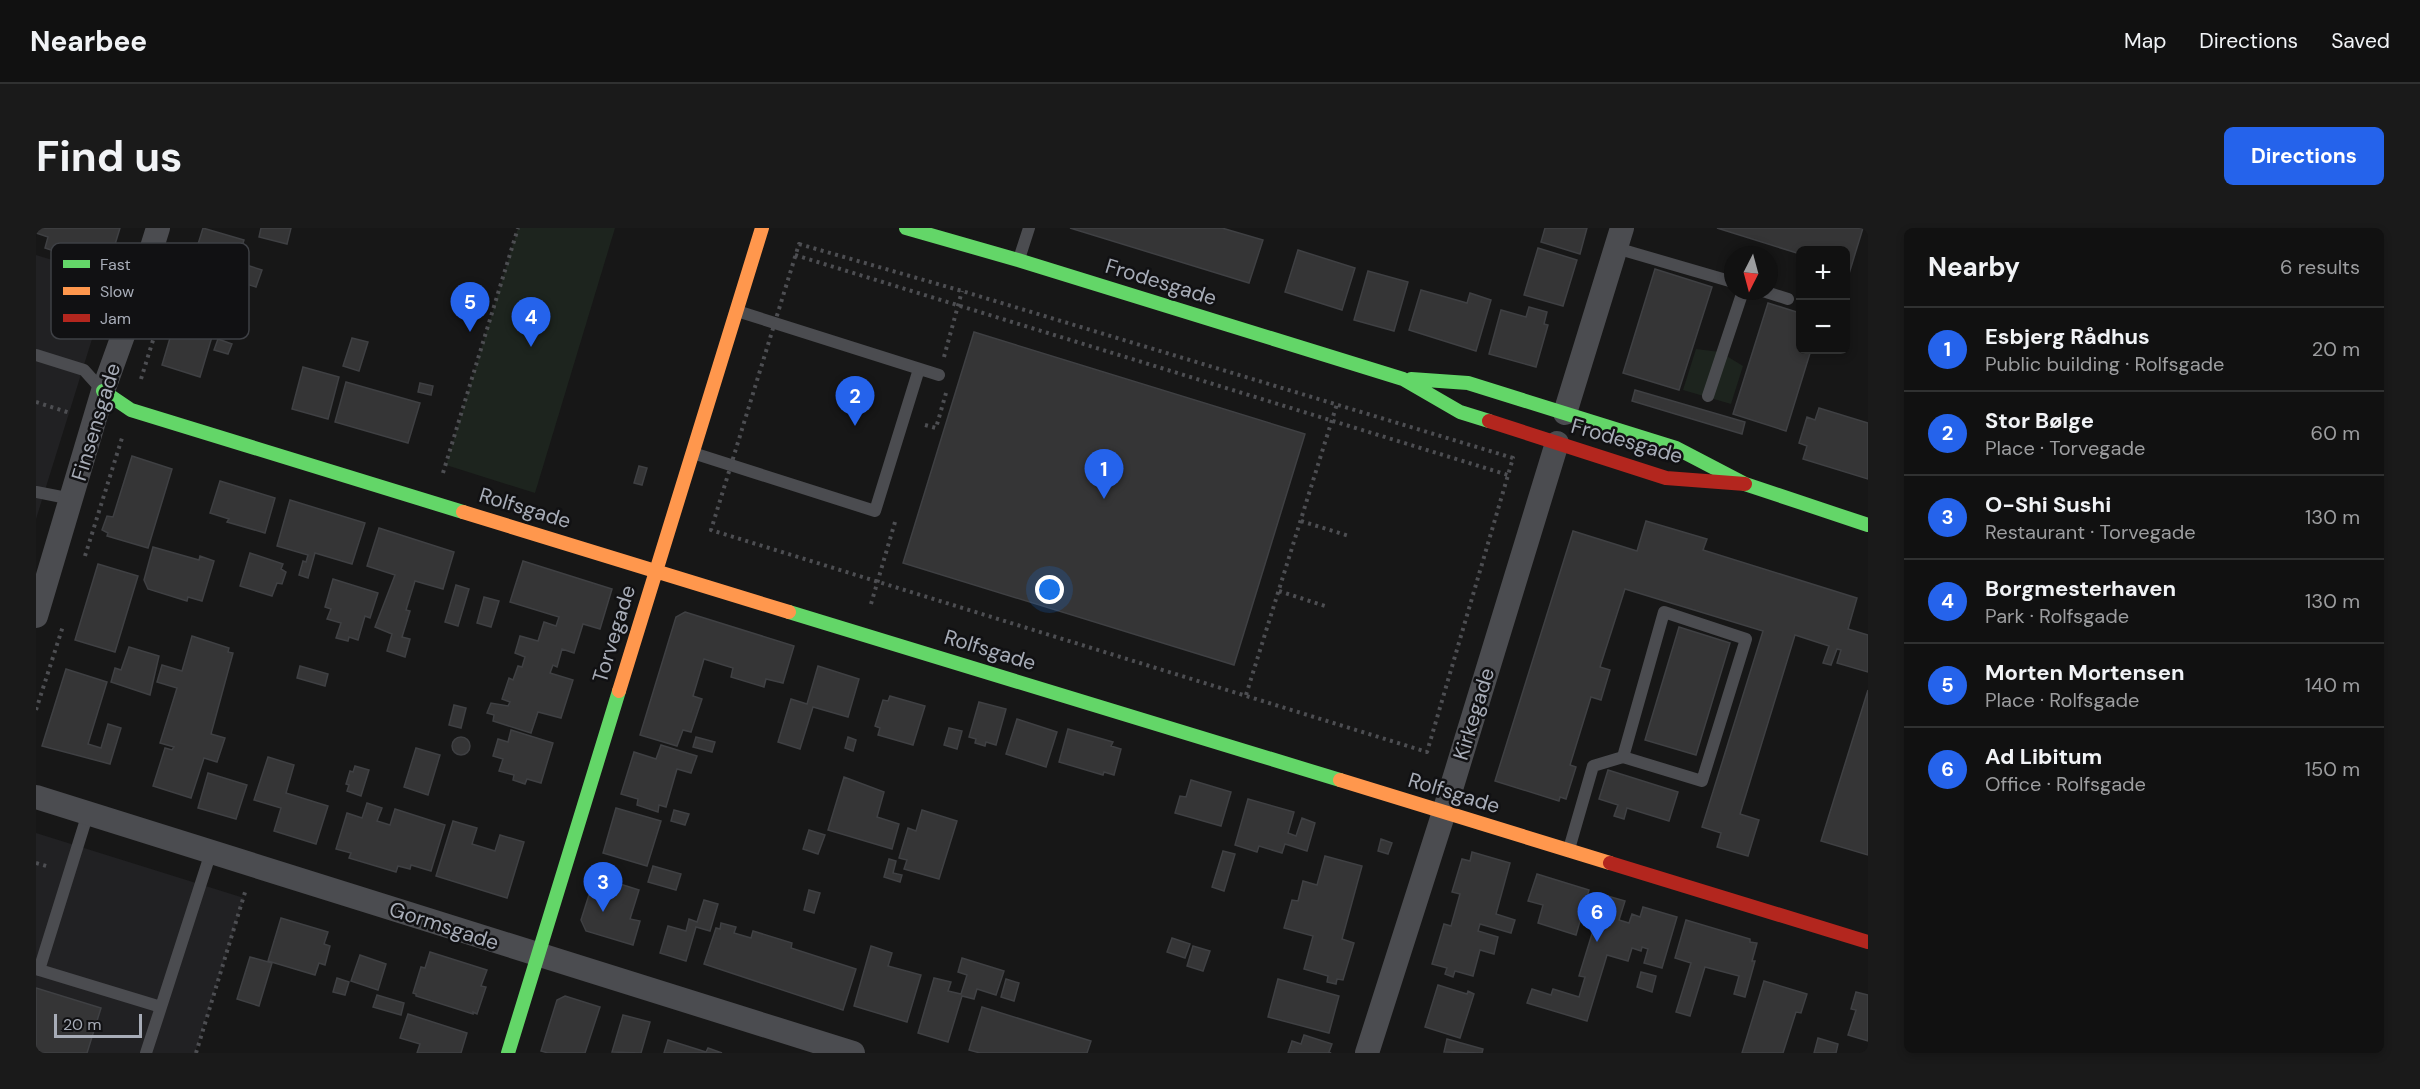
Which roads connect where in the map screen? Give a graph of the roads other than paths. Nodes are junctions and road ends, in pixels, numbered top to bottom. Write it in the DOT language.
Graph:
graph roads {
  1 [pos="158,228"];
  2 [pos="762,228"];
  3 [pos="906,228"];
  4 [pos="1029,228"];
  5 [pos="1619,238"];
  6 [pos="153,243"];
  7 [pos="1018,260"];
  8 [pos="1724,279"];
  9 [pos="1778,296"];
  10 [pos="1788,299"];
  11 [pos="1740,300"];
  12 [pos="736,311"];
  13 [pos="122,339"];
  14 [pos="36,355"];
  15 [pos="919,369"];
  16 [pos="939,375"];
  17 [pos="1403,379"];
  18 [pos="103,391"];
  19 [pos="1708,396"];
  20 [pos="1565,413"];
  21 [pos="1557,443"];
  22 [pos="692,452"];
  23 [pos="1745,484"];
  24 [pos="36,492"];
  25 [pos="72,499"];
  26 [pos="1868,525"];
  27 [pos="656,570"];
  28 [pos="36,616"];
  29 [pos="1623,757"];
  30 [pos="36,797"];
  31 [pos="1444,812"];
  32 [pos="87,813"];
  33 [pos="1569,850"];
  34 [pos="211,852"];
  35 [pos="1868,942"];
  36 [pos="538,955"];
  37 [pos="38,969"];
  38 [pos="160,1007"];
  39 [pos="146,1053"];
  40 [pos="508,1053"];
  41 [pos="853,1053"];
  42 [pos="1366,1053"];
  1 -- 6 [label="street, Finsensgade"];
  2 -- 12 [label="street, Torvegade"];
  3 -- 7 [label="street, Frodesgade"];
  4 -- 7 [label="lane"];
  5 -- 8 [label="lane"];
  5 -- 20 [label="street"];
  7 -- 17 [label="street, Frodesgade"];
  9 -- 10 [label="lane"];
  11 -- 19 [label="lane"];
  12 -- 15 [label="lane"];
  12 -- 22 [label="street, Torvegade"];
  13 -- 18 [label="street, Finsensgade"];
  14 -- 18 [label="lane"];
  15 -- 16 [label="lane"];
  15 -- 22 [label="lane"];
  17 -- 20 [label="street, Frodesgade"];
  17 -- 21 [label="street, Frodesgade"];
  18 -- 25 [label="street, Finsensgade"];
  18 -- 27 [label="street, Rolfsgade"];
  20 -- 23 [label="street, Frodesgade"];
  21 -- 23 [label="street, Frodesgade"];
  21 -- 31 [label="street, Kirkegade"];
  22 -- 27 [label="street, Torvegade"];
  23 -- 26 [label="street, Frodesgade"];
  24 -- 25 [label="lane"];
  25 -- 28 [label="street, Finsensgade"];
  27 -- 31 [label="street, Rolfsgade"];
  27 -- 36 [label="street, Torvegade"];
  29 -- 29 [label="lane"];
  29 -- 33 [label="lane"];
  30 -- 32 [label="street, Gormsgade"];
  31 -- 33 [label="street, Rolfsgade"];
  31 -- 42 [label="street, Kirkegade"];
  32 -- 34 [label="street, Gormsgade"];
  32 -- 37 [label="lane"];
  33 -- 35 [label="street, Rolfsgade"];
  34 -- 36 [label="street, Gormsgade"];
  34 -- 38 [label="lane"];
  36 -- 40 [label="street, Torvegade"];
  36 -- 41 [label="street, Gormsgade"];
  37 -- 38 [label="lane"];
  38 -- 39 [label="lane"];
}
